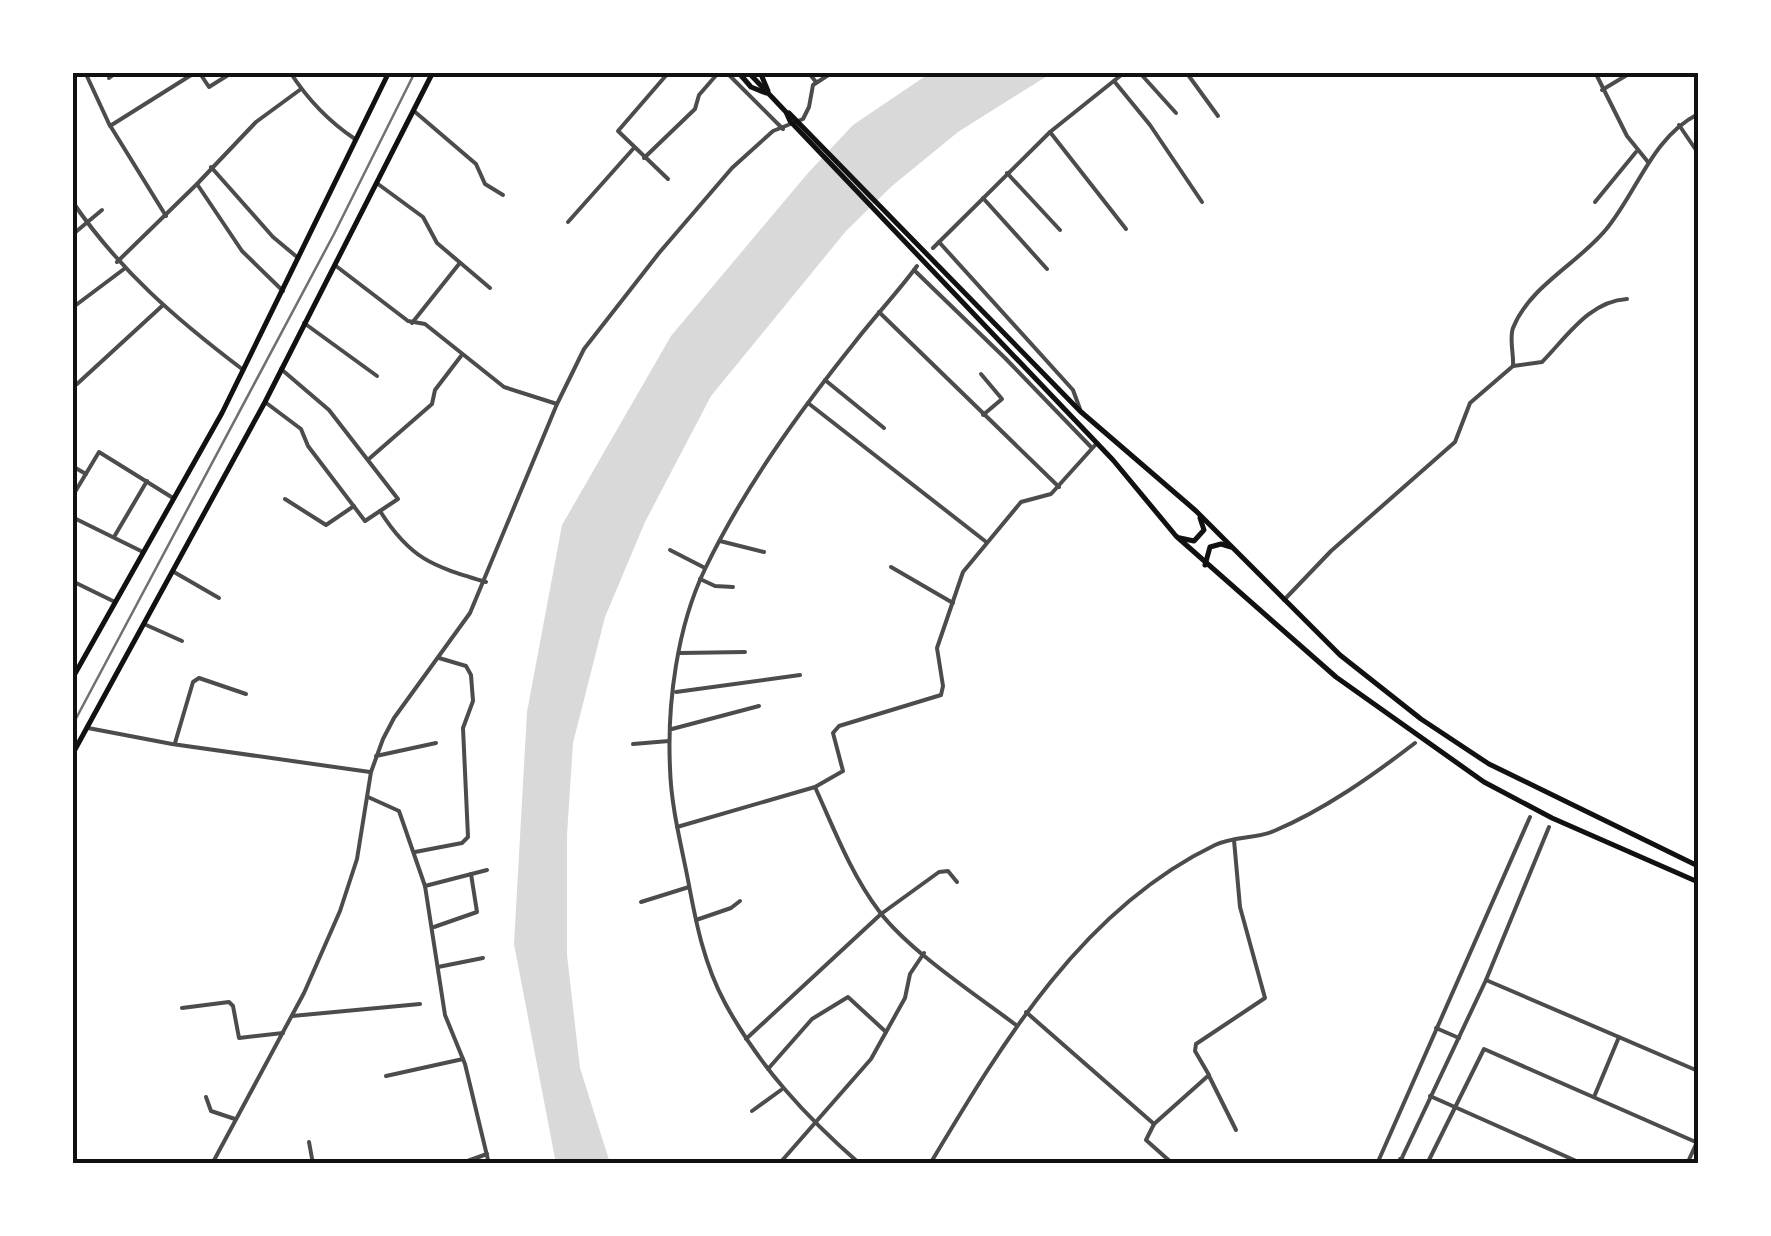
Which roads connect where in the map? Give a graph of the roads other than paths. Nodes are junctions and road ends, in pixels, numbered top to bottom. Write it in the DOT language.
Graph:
graph roads {
  1 [pos="85,72"];
  2 [pos="117,72"];
  3 [pos="197,72"];
  4 [pos="233,72"];
  5 [pos="290,72"];
  6 [pos="389,72"];
  7 [pos="433,72"];
  8 [pos="669,72"];
  9 [pos="719,72"];
  10 [pos="726,72"];
  11 [pos="738,72"];
  12 [pos="748,72"];
  13 [pos="760,72"];
  14 [pos="808,72"];
  15 [pos="833,72"];
  16 [pos="1125,72"];
  17 [pos="1139,72"];
  18 [pos="1186,72"];
  19 [pos="1596,72"];
  20 [pos="1632,72"];
  21 [pos="109,78"];
  22 [pos="1113,80"];
  23 [pos="816,82"];
  24 [pos="301,89"];
  25 [pos="1602,90"];
  26 [pos="769,94"];
  27 [pos="413,110"];
  28 [pos="1176,113"];
  29 [pos="1698,114"];
  30 [pos="1218,116"];
  31 [pos="793,118"];
  32 [pos="1679,125"];
  33 [pos="110,126"];
  34 [pos="783,129"];
  35 [pos="1050,132"];
  36 [pos="355,140"];
  37 [pos="633,149"];
  38 [pos="1636,150"];
  39 [pos="1698,152"];
  40 [pos="644,158"];
  41 [pos="1648,162"];
  42 [pos="210,167"];
  43 [pos="1007,173"];
  44 [pos="668,179"];
  45 [pos="376,183"];
  46 [pos="197,184"];
  47 [pos="503,196"];
  48 [pos="982,197"];
  49 [pos="72,201"];
  50 [pos="1202,202"];
  51 [pos="1595,202"];
  52 [pos="102,210"];
  53 [pos="166,216"];
  54 [pos="568,222"];
  55 [pos="88,224"];
  56 [pos="1126,229"];
  57 [pos="1060,230"];
  58 [pos="72,235"];
  59 [pos="940,242"];
  60 [pos="933,248"];
  61 [pos="299,259"];
  62 [pos="118,262"];
  63 [pos="460,262"];
  64 [pos="335,265"];
  65 [pos="124,269"];
  66 [pos="1047,269"];
  67 [pos="490,288"];
  68 [pos="284,291"];
  69 [pos="1628,300"];
  70 [pos="162,306"];
  71 [pos="72,308"];
  72 [pos="879,312"];
  73 [pos="304,323"];
  74 [pos="412,323"];
  75 [pos="461,356"];
  76 [pos="1513,366"];
  77 [pos="281,369"];
  78 [pos="244,370"];
  79 [pos="980,374"];
  80 [pos="377,376"];
  81 [pos="825,380"];
  82 [pos="78,384"];
  83 [pos="266,402"];
  84 [pos="808,403"];
  85 [pos="556,404"];
  86 [pos="1080,410"];
  87 [pos="983,415"];
  88 [pos="884,428"];
  89 [pos="1095,446"];
  90 [pos="368,459"];
  91 [pos="72,466"];
  92 [pos="86,474"];
  93 [pos="147,481"];
  94 [pos="1058,486"];
  95 [pos="72,496"];
  96 [pos="173,498"];
  97 [pos="285,499"];
  98 [pos="354,506"];
  99 [pos="1196,511"];
  100 [pos="380,512"];
  101 [pos="72,517"];
  102 [pos="1176,536"];
  103 [pos="114,537"];
  104 [pos="720,540"];
  105 [pos="986,542"];
  106 [pos="1233,547"];
  107 [pos="670,550"];
  108 [pos="143,552"];
  109 [pos="764,552"];
  110 [pos="1205,565"];
  111 [pos="891,567"];
  112 [pos="706,568"];
  113 [pos="174,572"];
  114 [pos="700,580"];
  115 [pos="72,581"];
  116 [pos="486,582"];
  117 [pos="734,587"];
  118 [pos="219,598"];
  119 [pos="1284,600"];
  120 [pos="115,602"];
  121 [pos="953,603"];
  122 [pos="144,624"];
  123 [pos="182,641"];
  124 [pos="680,652"];
  125 [pos="745,652"];
  126 [pos="439,658"];
  127 [pos="800,675"];
  128 [pos="72,678"];
  129 [pos="674,692"];
  130 [pos="246,694"];
  131 [pos="759,706"];
  132 [pos="88,728"];
  133 [pos="671,729"];
  134 [pos="670,741"];
  135 [pos="436,743"];
  136 [pos="1416,743"];
  137 [pos="175,744"];
  138 [pos="634,744"];
  139 [pos="72,756"];
  140 [pos="376,756"];
  141 [pos="371,772"];
  142 [pos="815,787"];
  143 [pos="368,797"];
  144 [pos="1530,817"];
  145 [pos="677,827"];
  146 [pos="1549,827"];
  147 [pos="1234,840"];
  148 [pos="415,852"];
  149 [pos="1698,866"];
  150 [pos="488,870"];
  151 [pos="471,874"];
  152 [pos="957,882"];
  153 [pos="1698,882"];
  154 [pos="426,886"];
  155 [pos="689,886"];
  156 [pos="740,901"];
  157 [pos="641,902"];
  158 [pos="881,914"];
  159 [pos="696,920"];
  160 [pos="434,926"];
  161 [pos="924,953"];
  162 [pos="483,958"];
  163 [pos="438,967"];
  164 [pos="1486,980"];
  165 [pos="420,1004"];
  166 [pos="182,1008"];
  167 [pos="1026,1012"];
  168 [pos="292,1016"];
  169 [pos="1016,1025"];
  170 [pos="1436,1028"];
  171 [pos="886,1032"];
  172 [pos="283,1033"];
  173 [pos="1619,1037"];
  174 [pos="1459,1038"];
  175 [pos="746,1039"];
  176 [pos="464,1059"];
  177 [pos="768,1068"];
  178 [pos="1698,1071"];
  179 [pos="1209,1075"];
  180 [pos="386,1076"];
  181 [pos="782,1089"];
  182 [pos="1430,1096"];
  183 [pos="206,1097"];
  184 [pos="1594,1097"];
  185 [pos="1456,1109"];
  186 [pos="752,1111"];
  187 [pos="235,1119"];
  188 [pos="816,1122"];
  189 [pos="1154,1124"];
  190 [pos="1236,1130"];
  191 [pos="309,1142"];
  192 [pos="1698,1142"];
  193 [pos="487,1154"];
  194 [pos="1399,1161"];
  195 [pos="212,1164"];
  196 [pos="313,1164"];
  197 [pos="459,1164"];
  198 [pos="489,1164"];
  199 [pos="778,1164"];
  200 [pos="860,1164"];
  201 [pos="930,1164"];
  202 [pos="1173,1164"];
  203 [pos="1377,1164"];
  204 [pos="1413,1164"];
  205 [pos="1428,1164"];
  206 [pos="1583,1164"];
  207 [pos="1687,1164"];
  1 -- 33 [label="street"];
  2 -- 21 [label="street"];
  3 -- 4 [label="street"];
  3 -- 33 [label="street"];
  5 -- 24 [label="street"];
  6 -- 36 [label="main road"];
  7 -- 27 [label="main road"];
  8 -- 37 [label="street"];
  9 -- 40 [label="street"];
  10 -- 34 [label="street"];
  11 -- 26 [label="main road"];
  12 -- 26 [label="main road"];
  13 -- 26 [label="main road"];
  14 -- 23 [label="street"];
  15 -- 23 [label="street"];
  16 -- 22 [label="street"];
  17 -- 28 [label="street"];
  18 -- 30 [label="street"];
  19 -- 25 [label="street"];
  20 -- 25 [label="street"];
  22 -- 35 [label="street"];
  22 -- 50 [label="street"];
  23 -- 34 [label="street"];
  24 -- 36 [label="street"];
  24 -- 42 [label="street"];
  25 -- 38 [label="street"];
  26 -- 31 [label="main road"];
  27 -- 45 [label="main road"];
  27 -- 47 [label="street"];
  29 -- 32 [label="street"];
  31 -- 86 [label="main road"];
  31 -- 89 [label="main road"];
  32 -- 39 [label="street"];
  32 -- 41 [label="street"];
  33 -- 53 [label="street"];
  34 -- 85 [label="street"];
  35 -- 43 [label="street"];
  35 -- 56 [label="street"];
  36 -- 61 [label="main road"];
  37 -- 40 [label="street"];
  37 -- 54 [label="street"];
  38 -- 41 [label="street"];
  38 -- 51 [label="street"];
  40 -- 44 [label="street"];
  41 -- 76 [label="street"];
  42 -- 46 [label="street"];
  42 -- 61 [label="street"];
  43 -- 48 [label="street"];
  43 -- 57 [label="street"];
  45 -- 63 [label="street"];
  45 -- 64 [label="main road"];
  46 -- 53 [label="street"];
  46 -- 68 [label="street"];
  48 -- 59 [label="street"];
  48 -- 66 [label="street"];
  49 -- 55 [label="street"];
  52 -- 55 [label="street"];
  53 -- 62 [label="street"];
  55 -- 58 [label="street"];
  55 -- 62 [label="street"];
  59 -- 60 [label="street"];
  59 -- 86 [label="street"];
  61 -- 68 [label="main road"];
  62 -- 65 [label="street"];
  63 -- 67 [label="street"];
  63 -- 74 [label="street"];
  64 -- 73 [label="main road"];
  64 -- 74 [label="street"];
  65 -- 70 [label="street"];
  65 -- 71 [label="street"];
  68 -- 78 [label="main road"];
  69 -- 76 [label="street"];
  70 -- 78 [label="street"];
  70 -- 82 [label="street"];
  72 -- 81 [label="street"];
  72 -- 87 [label="street"];
  72 -- 89 [label="street"];
  73 -- 77 [label="main road"];
  73 -- 80 [label="street"];
  74 -- 75 [label="street"];
  75 -- 85 [label="street"];
  75 -- 90 [label="street"];
  76 -- 119 [label="street"];
  77 -- 83 [label="main road"];
  77 -- 90 [label="street"];
  78 -- 96 [label="main road"];
  79 -- 87 [label="street"];
  81 -- 84 [label="street"];
  81 -- 88 [label="street"];
  83 -- 98 [label="street"];
  83 -- 113 [label="main road"];
  84 -- 104 [label="street"];
  84 -- 105 [label="street"];
  85 -- 116 [label="street"];
  86 -- 99 [label="main road"];
  87 -- 94 [label="street"];
  89 -- 94 [label="street"];
  89 -- 102 [label="main road"];
  90 -- 100 [label="street"];
  91 -- 92 [label="street"];
  92 -- 93 [label="street"];
  92 -- 95 [label="street"];
  93 -- 96 [label="street"];
  93 -- 103 [label="street"];
  94 -- 105 [label="street"];
  96 -- 108 [label="main road"];
  97 -- 98 [label="street"];
  98 -- 100 [label="street"];
  99 -- 102 [label="main road"];
  99 -- 106 [label="main road"];
  100 -- 116 [label="street"];
  101 -- 103 [label="street"];
  102 -- 110 [label="main road"];
  103 -- 108 [label="street"];
  104 -- 109 [label="street"];
  104 -- 112 [label="street"];
  105 -- 121 [label="street"];
  106 -- 110 [label="main road"];
  106 -- 119 [label="main road"];
  107 -- 112 [label="street"];
  108 -- 120 [label="main road"];
  110 -- 153 [label="main road"];
  111 -- 121 [label="street"];
  112 -- 114 [label="street"];
  113 -- 118 [label="street"];
  113 -- 122 [label="main road"];
  114 -- 117 [label="street"];
  114 -- 124 [label="street"];
  115 -- 120 [label="street"];
  116 -- 126 [label="street"];
  119 -- 149 [label="main road"];
  120 -- 128 [label="main road"];
  121 -- 142 [label="street"];
  122 -- 123 [label="street"];
  122 -- 132 [label="main road"];
  124 -- 125 [label="street"];
  124 -- 129 [label="street"];
  126 -- 140 [label="street"];
  126 -- 148 [label="street"];
  127 -- 129 [label="street"];
  129 -- 133 [label="street"];
  130 -- 137 [label="street"];
  131 -- 133 [label="street"];
  132 -- 137 [label="street"];
  132 -- 139 [label="main road"];
  133 -- 134 [label="street"];
  134 -- 138 [label="street"];
  134 -- 145 [label="street"];
  135 -- 140 [label="street"];
  136 -- 147 [label="street"];
  137 -- 141 [label="street"];
  140 -- 141 [label="street"];
  141 -- 143 [label="street"];
  142 -- 145 [label="street"];
  142 -- 158 [label="street"];
  143 -- 148 [label="street"];
  143 -- 168 [label="street"];
  144 -- 170 [label="street"];
  145 -- 155 [label="street"];
  146 -- 164 [label="street"];
  147 -- 167 [label="street"];
  147 -- 179 [label="street"];
  148 -- 154 [label="street"];
  150 -- 151 [label="street"];
  151 -- 154 [label="street"];
  151 -- 160 [label="street"];
  152 -- 158 [label="street"];
  154 -- 160 [label="street"];
  155 -- 157 [label="street"];
  155 -- 159 [label="street"];
  156 -- 159 [label="street"];
  158 -- 161 [label="street"];
  158 -- 175 [label="street"];
  159 -- 175 [label="street"];
  160 -- 163 [label="street"];
  161 -- 169 [label="street"];
  161 -- 171 [label="street"];
  162 -- 163 [label="street"];
  163 -- 176 [label="street"];
  164 -- 173 [label="street"];
  164 -- 174 [label="street"];
  165 -- 168 [label="street"];
  166 -- 172 [label="street"];
  167 -- 169 [label="street"];
  167 -- 189 [label="street"];
  168 -- 172 [label="street"];
  169 -- 201 [label="street"];
  170 -- 174 [label="street"];
  170 -- 203 [label="street"];
  171 -- 177 [label="street"];
  171 -- 188 [label="street"];
  172 -- 187 [label="street"];
  173 -- 178 [label="street"];
  173 -- 184 [label="street"];
  174 -- 182 [label="street"];
  175 -- 177 [label="street"];
  176 -- 180 [label="street"];
  176 -- 193 [label="street"];
  177 -- 181 [label="street"];
  179 -- 189 [label="street"];
  179 -- 190 [label="street"];
  181 -- 186 [label="street"];
  181 -- 188 [label="street"];
  182 -- 185 [label="street"];
  182 -- 194 [label="street"];
  183 -- 187 [label="street"];
  184 -- 185 [label="street"];
  184 -- 192 [label="street"];
  185 -- 205 [label="street"];
  185 -- 206 [label="street"];
  187 -- 195 [label="street"];
  188 -- 199 [label="street"];
  188 -- 200 [label="street"];
  189 -- 202 [label="street"];
  191 -- 196 [label="street"];
  192 -- 207 [label="street"];
  193 -- 197 [label="street"];
  193 -- 198 [label="street"];
  194 -- 204 [label="street"];
}
